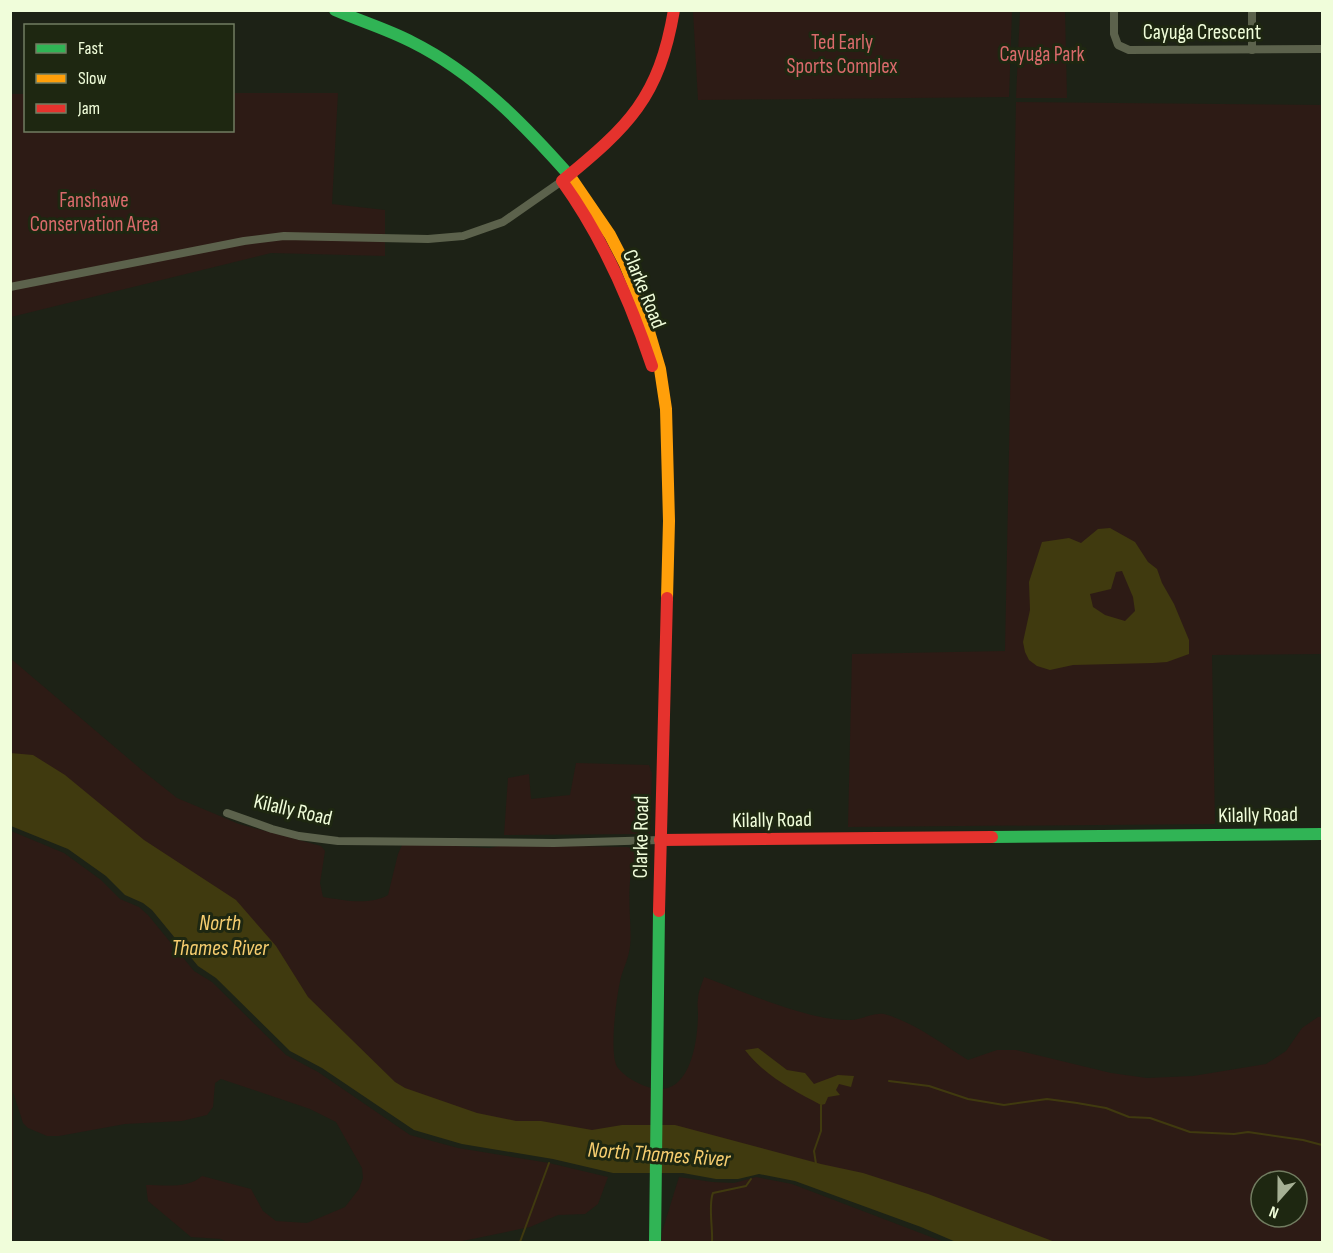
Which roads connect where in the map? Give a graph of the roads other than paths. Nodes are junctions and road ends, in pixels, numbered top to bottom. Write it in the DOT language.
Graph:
graph roads {
  1 [pos="335,10"];
  2 [pos="674,10"];
  3 [pos="1114,10"];
  4 [pos="1252,10"];
  5 [pos="1323,49"];
  6 [pos="1252,50"];
  7 [pos="565,178"];
  8 [pos="10,288"];
  9 [pos="227,813"];
  10 [pos="1323,834"];
  11 [pos="660,840"];
  12 [pos="655,1242"];
  1 -- 7 [label="main road, Clarke Road"];
  2 -- 7 [label="main road"];
  3 -- 6 [label="street, Cayuga Crescent"];
  4 -- 6 [label="street"];
  5 -- 6 [label="street, Cayuga Crescent"];
  7 -- 8 [label="street"];
  7 -- 11 [label="main road, Clarke Road"];
  9 -- 11 [label="street, Kilally Road"];
  10 -- 11 [label="main road, Kilally Road"];
  11 -- 12 [label="main road, Clarke Road"];
}
